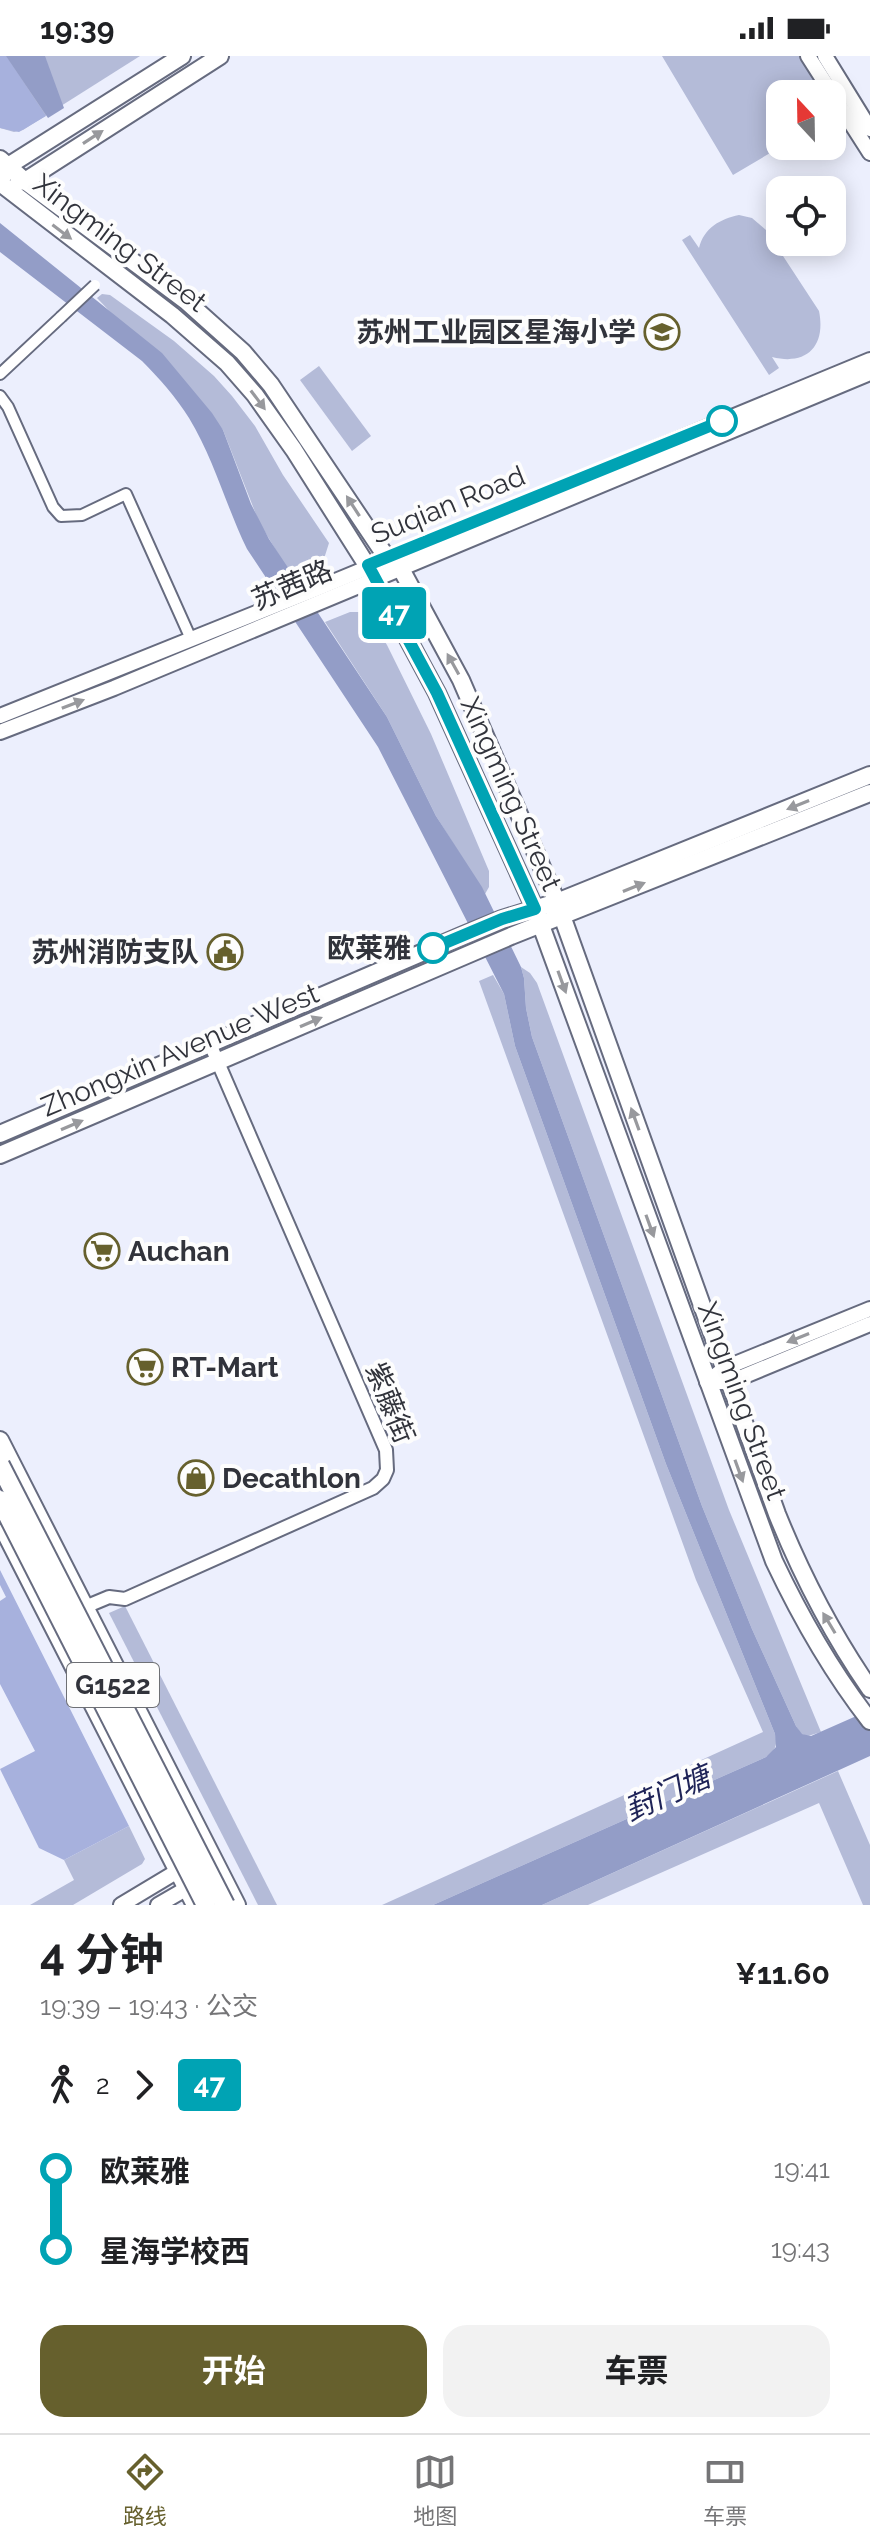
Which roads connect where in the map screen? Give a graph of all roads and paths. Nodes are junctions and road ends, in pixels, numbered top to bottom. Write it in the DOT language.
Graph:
graph roads {
  1 [pos="182,56"];
  2 [pos="220,56"];
  3 [pos="808,56"];
  4 [pos="825,56"];
  5 [pos="870,129"];
  6 [pos="870,153"];
  7 [pos="4,162"];
  8 [pos="25,181"];
  9 [pos="0,184"];
  10 [pos="111,269"];
  11 [pos="870,360"];
  12 [pos="870,373"];
  13 [pos="0,374"];
  14 [pos="0,396"];
  15 [pos="393,562"];
  16 [pos="371,572"];
  17 [pos="319,594"];
  18 [pos="275,612"];
  19 [pos="191,639"];
  20 [pos="0,716"];
  21 [pos="0,732"];
  22 [pos="870,775"];
  23 [pos="870,793"];
  24 [pos="559,909"];
  25 [pos="538,916"];
  26 [pos="210,1044"];
  27 [pos="218,1062"];
  28 [pos="0,1134"];
  29 [pos="0,1155"];
  30 [pos="870,1309"];
  31 [pos="870,1324"];
  32 [pos="727,1375"];
  33 [pos="707,1382"];
  34 [pos="0,1440"];
  35 [pos="0,1465"];
  36 [pos="0,1500"];
  37 [pos="0,1523"];
  38 [pos="85,1607"];
  39 [pos="870,1689"];
  40 [pos="870,1721"];
  41 [pos="210,1852"];
  42 [pos="219,1869"];
  43 [pos="177,1871"];
  44 [pos="187,1888"];
  45 [pos="121,1905"];
  46 [pos="158,1905"];
  47 [pos="195,1905"];
  48 [pos="206,1905"];
  49 [pos="225,1905"];
  50 [pos="237,1905"];
  1 -- 7 [label="main road"];
  8 -- 2 [label="main road, one-way"];
  3 -- 6 [label="main road"];
  4 -- 5 [label="main road"];
  7 -- 8 [label="main road, Xingming Street"];
  7 -- 9 [label="main road"];
  8 -- 9 [label="main road"];
  15 -- 8 [label="main road, Xingming Street, one-way"];
  9 -- 10 [label="main road, Xingming Street, one-way"];
  10 -- 13 [label="street, bridge"];
  10 -- 16 [label="main road, Xingming Street, one-way"];
  11 -- 15 [label="main road, Suqian Road"];
  12 -- 15 [label="main road, 苏茜路"];
  14 -- 19 [label="street"];
  15 -- 16 [label="main road, 苏茜路"];
  24 -- 15 [label="main road, Xingming Street, one-way"];
  16 -- 17 [label="main road, Suqian Road"];
  16 -- 25 [label="main road, Xingming Street"];
  17 -- 18 [label="main road, 苏茜路"];
  18 -- 19 [label="main road"];
  21 -- 18 [label="main road, 苏茜路, one-way"];
  19 -- 20 [label="main road"];
  22 -- 24 [label="main road, Zhongxin Avenue West, one-way"];
  24 -- 23 [label="main road, Zhongxin Avenue West, one-way"];
  24 -- 25 [label="main road, Zhongxin Avenue West"];
  32 -- 24 [label="main road, Xingming Street, one-way"];
  25 -- 26 [label="main road, Zhongxin Avenue West"];
  27 -- 25 [label="main road, Zhongxin Avenue West, one-way"];
  25 -- 33 [label="main road, Xingming Street, one-way"];
  26 -- 27 [label="street, 紫藤街"];
  26 -- 28 [label="main road, Zhongxin Avenue West"];
  29 -- 27 [label="main road, Zhongxin Avenue West, one-way"];
  27 -- 38 [label="street, 紫藤街"];
  30 -- 32 [label="main road, one-way"];
  31 -- 32 [label="main road"];
  32 -- 33 [label="main road"];
  39 -- 32 [label="main road, Xingming Street, one-way"];
  33 -- 40 [label="main road, Xingming Street, one-way"];
  34 -- 38 [label="main road"];
  35 -- 49 [label="highway, G1522, bridge"];
  36 -- 48 [label="highway, G1522, bridge"];
  37 -- 43 [label="main road"];
  38 -- 41 [label="main road"];
  41 -- 42 [label="main road"];
  41 -- 43 [label="main road"];
  42 -- 44 [label="main road"];
  42 -- 50 [label="main road"];
  43 -- 44 [label="main road"];
  43 -- 45 [label="main road"];
  44 -- 46 [label="main road"];
  44 -- 47 [label="main road"];
}
